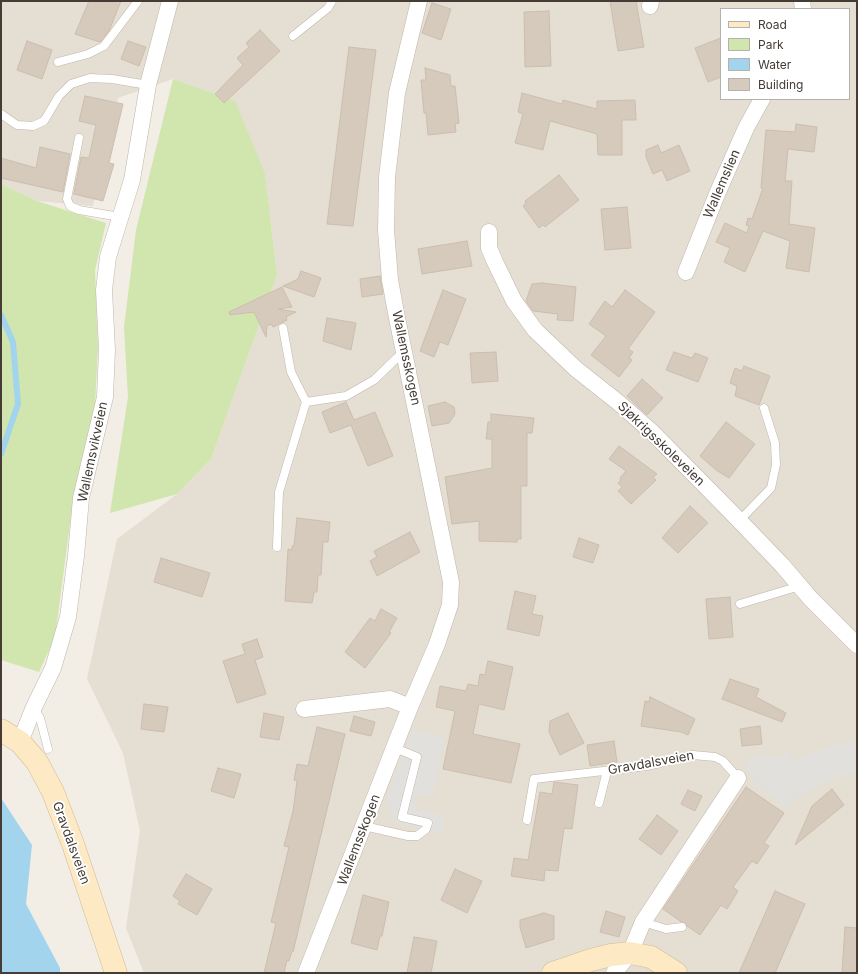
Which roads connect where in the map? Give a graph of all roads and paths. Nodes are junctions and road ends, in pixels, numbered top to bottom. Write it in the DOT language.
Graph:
graph roads {
  1 [pos="138,1"];
  2 [pos="170,1"];
  3 [pos="332,1"];
  4 [pos="418,1"];
  5 [pos="293,36"];
  6 [pos="58,62"];
  7 [pos="148,85"];
  8 [pos="761,100"];
  9 [pos="1,114"];
  10 [pos="79,138"];
  11 [pos="120,217"];
  12 [pos="489,232"];
  13 [pos="686,272"];
  14 [pos="284,328"];
  15 [pos="404,352"];
  16 [pos="306,402"];
  17 [pos="764,408"];
  18 [pos="744,527"];
  19 [pos="277,547"];
  20 [pos="800,586"];
  21 [pos="740,604"];
  22 [pos="857,645"];
  23 [pos="34,707"];
  24 [pos="410,707"];
  25 [pos="304,709"];
  26 [pos="1,730"];
  27 [pos="20,742"];
  28 [pos="395,748"];
  29 [pos="48,749"];
  30 [pos="607,771"];
  31 [pos="738,778"];
  32 [pos="599,803"];
  33 [pos="527,820"];
  34 [pos="364,826"];
  35 [pos="642,922"];
  36 [pos="682,927"];
  37 [pos="630,953"];
  38 [pos="116,973"];
  39 [pos="306,973"];
  40 [pos="553,973"];
  41 [pos="614,973"];
  42 [pos="676,973"];
  1 -- 6 [label="lane"];
  2 -- 7 [label="street, Wallemsvikveien"];
  3 -- 5 [label="lane"];
  4 -- 15 [label="street, Wallemsskogen"];
  7 -- 9 [label="lane"];
  7 -- 11 [label="street, Wallemsvikveien"];
  8 -- 13 [label="street, Wallemslien"];
  10 -- 11 [label="lane"];
  11 -- 23 [label="street, Wallemsvikveien"];
  12 -- 18 [label="street, Sjøkrigsskoleveien"];
  14 -- 16 [label="lane"];
  15 -- 16 [label="lane"];
  15 -- 24 [label="street, Wallemsskogen"];
  16 -- 19 [label="lane"];
  17 -- 18 [label="lane"];
  18 -- 20 [label="street, Sjøkrigsskoleveien"];
  20 -- 21 [label="lane"];
  20 -- 22 [label="street, Sjøkrigsskoleveien"];
  23 -- 27 [label="street, Wallemsvikveien"];
  23 -- 29 [label="lane"];
  24 -- 25 [label="street"];
  24 -- 28 [label="street, Wallemsskogen"];
  26 -- 27 [label="main road, Gravdalsveien"];
  27 -- 38 [label="main road, Gravdalsveien"];
  28 -- 34 [label="street, Wallemsskogen"];
  28 -- 34 [label="lane"];
  30 -- 31 [label="lane, Gravdalsveien"];
  30 -- 32 [label="lane"];
  30 -- 33 [label="lane, Gravdalsveien"];
  31 -- 35 [label="street, Gravdalsveien"];
  34 -- 39 [label="street, Wallemsskogen"];
  35 -- 36 [label="lane"];
  35 -- 37 [label="street, Gravdalsveien"];
  37 -- 40 [label="main road"];
  37 -- 41 [label="street, Gravdalsveien"];
  37 -- 42 [label="main road"];
}
